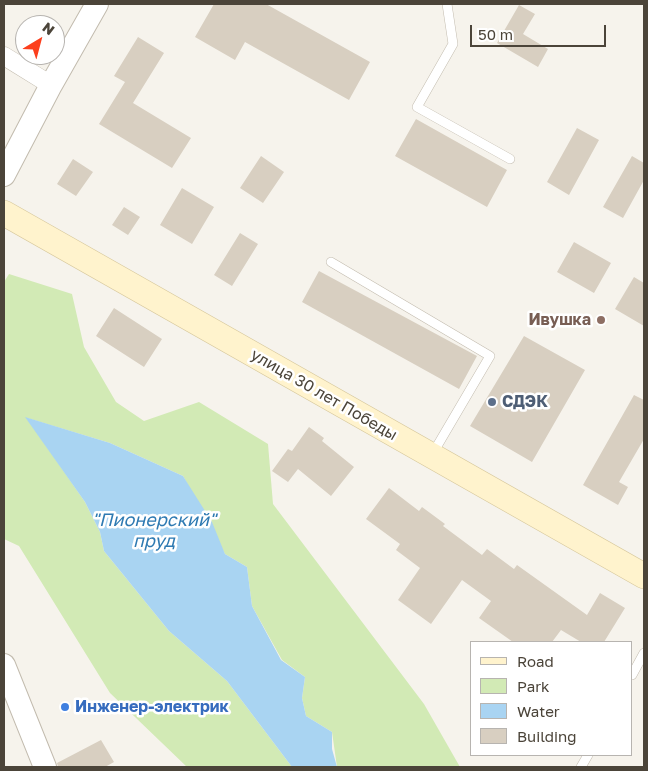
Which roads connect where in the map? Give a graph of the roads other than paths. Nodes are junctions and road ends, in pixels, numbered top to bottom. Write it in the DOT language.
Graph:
graph roads {
  1 [pos="97,4"];
  2 [pos="448,4"];
  3 [pos="4,56"];
  4 [pos="51,85"];
  5 [pos="510,159"];
  6 [pos="4,175"];
  7 [pos="4,213"];
  8 [pos="332,262"];
  9 [pos="431,455"];
  10 [pos="644,576"];
  11 [pos="644,653"];
  12 [pos="4,665"];
  13 [pos="633,673"];
  14 [pos="587,756"];
  15 [pos="44,767"];
  16 [pos="581,767"];
  1 -- 4 [label="street"];
  2 -- 5 [label="lane"];
  3 -- 4 [label="street"];
  4 -- 6 [label="street"];
  7 -- 9 [label="main road, улица 30 лет Победы"];
  8 -- 9 [label="lane"];
  9 -- 10 [label="main road, улица 30 лет Победы"];
  11 -- 13 [label="lane"];
  12 -- 15 [label="street"];
  14 -- 16 [label="lane"];
}
